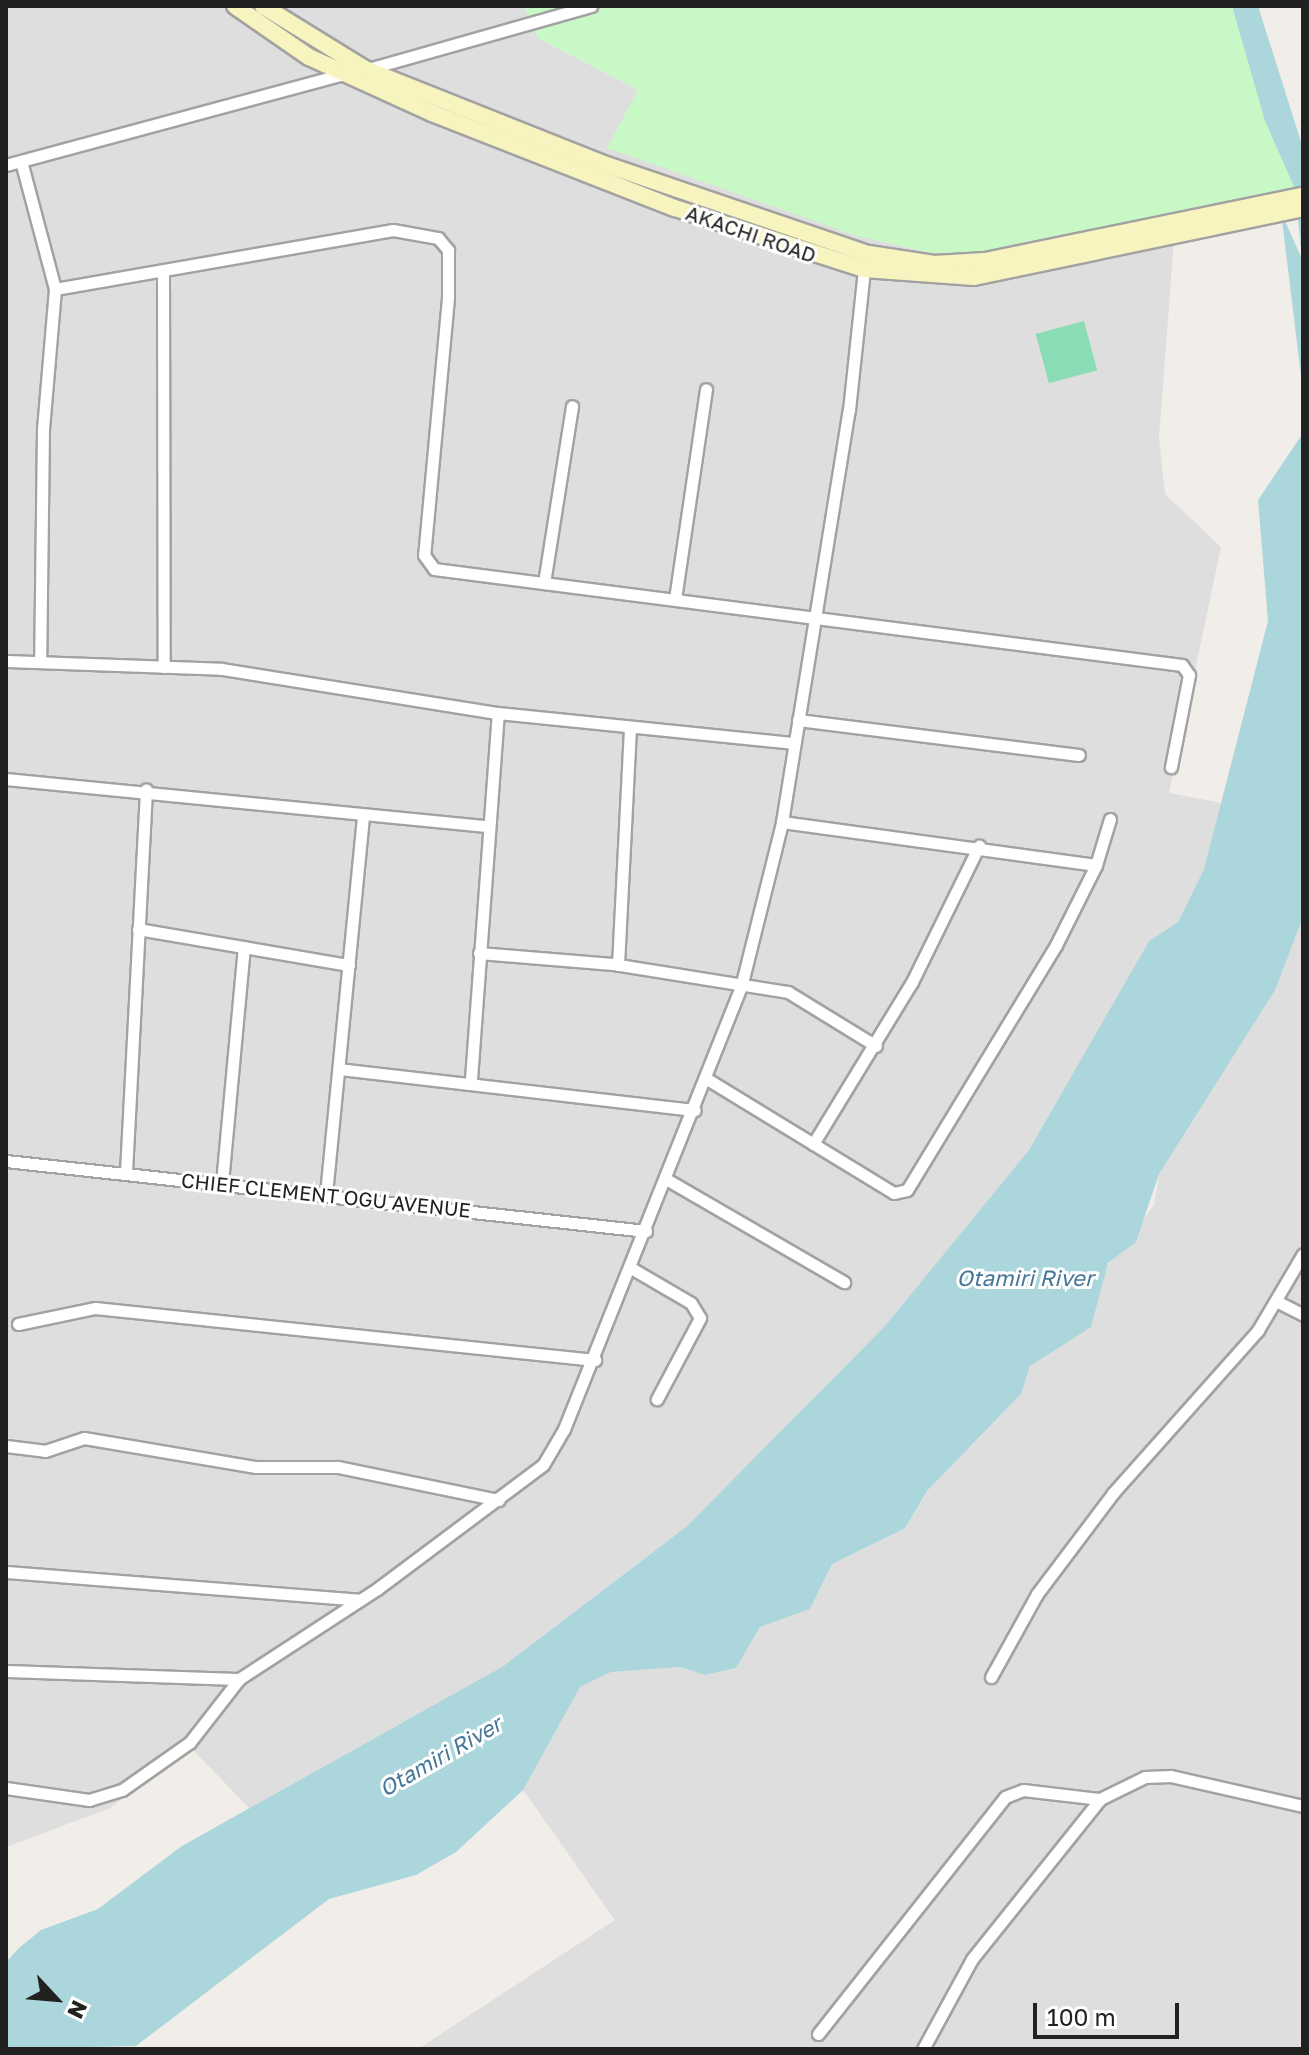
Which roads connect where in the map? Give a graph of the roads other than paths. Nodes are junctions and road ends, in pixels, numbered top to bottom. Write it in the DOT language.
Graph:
graph roads {
  1 [pos="235,6"];
  2 [pos="263,6"];
  3 [pos="591,6"];
  4 [pos="365,69"];
  5 [pos="344,74"];
  6 [pos="21,161"];
  7 [pos="6,165"];
  8 [pos="1303,196"];
  9 [pos="1279,206"];
  10 [pos="1303,208"];
  11 [pos="864,269"];
  12 [pos="163,271"];
  13 [pos="55,289"];
  14 [pos="706,389"];
  15 [pos="572,406"];
  16 [pos="544,583"];
  17 [pos="675,599"];
  18 [pos="815,618"];
  19 [pos="6,661"];
  20 [pos="40,661"];
  21 [pos="164,667"];
  22 [pos="498,713"];
  23 [pos="798,720"];
  24 [pos="630,730"];
  25 [pos="794,743"];
  26 [pos="1079,755"];
  27 [pos="1171,767"];
  28 [pos="6,779"];
  29 [pos="146,790"];
  30 [pos="363,817"];
  31 [pos="1110,819"];
  32 [pos="782,822"];
  33 [pos="489,826"];
  34 [pos="979,846"];
  35 [pos="1096,865"];
  36 [pos="138,929"];
  37 [pos="244,947"];
  38 [pos="479,953"];
  39 [pos="349,965"];
  40 [pos="618,965"];
  41 [pos="742,983"];
  42 [pos="876,1046"];
  43 [pos="339,1069"];
  44 [pos="471,1079"];
  45 [pos="707,1079"];
  46 [pos="695,1110"];
  47 [pos="813,1144"];
  48 [pos="6,1161"];
  49 [pos="126,1172"];
  50 [pos="666,1179"];
  51 [pos="222,1183"];
  52 [pos="326,1194"];
  53 [pos="646,1231"];
  54 [pos="1303,1254"];
  55 [pos="631,1268"];
  56 [pos="844,1282"];
  57 [pos="1278,1302"];
  58 [pos="1303,1315"];
  59 [pos="18,1324"];
  60 [pos="595,1360"];
  61 [pos="657,1399"];
  62 [pos="6,1446"];
  63 [pos="499,1500"];
  64 [pos="6,1572"];
  65 [pos="360,1600"];
  66 [pos="6,1671"];
  67 [pos="991,1677"];
  68 [pos="239,1679"];
  69 [pos="6,1788"];
  70 [pos="1100,1799"];
  71 [pos="1303,1806"];
  72 [pos="818,2034"];
  73 [pos="923,2049"];
  1 -- 5 [label="main road, AKACHI ROAD"];
  2 -- 4 [label="main road, AKACHI ROAD"];
  3 -- 4 [label="street"];
  4 -- 5 [label="street"];
  4 -- 9 [label="main road, AKACHI ROAD"];
  5 -- 6 [label="street"];
  5 -- 11 [label="main road, AKACHI ROAD"];
  6 -- 7 [label="street"];
  6 -- 13 [label="street"];
  8 -- 9 [label="main road, AKACHI ROAD"];
  9 -- 10 [label="main road, AKACHI ROAD"];
  9 -- 11 [label="main road, AKACHI ROAD"];
  11 -- 18 [label="street"];
  12 -- 13 [label="street"];
  12 -- 16 [label="street"];
  12 -- 21 [label="street"];
  13 -- 20 [label="street"];
  14 -- 17 [label="street"];
  15 -- 16 [label="street"];
  16 -- 17 [label="street"];
  17 -- 18 [label="street"];
  18 -- 23 [label="street"];
  18 -- 27 [label="street"];
  19 -- 20 [label="street"];
  20 -- 21 [label="street"];
  21 -- 22 [label="street"];
  22 -- 24 [label="street"];
  22 -- 33 [label="street"];
  23 -- 25 [label="street"];
  23 -- 26 [label="street"];
  24 -- 25 [label="street"];
  24 -- 40 [label="street"];
  25 -- 32 [label="street"];
  28 -- 29 [label="street"];
  29 -- 30 [label="street"];
  29 -- 36 [label="street"];
  30 -- 33 [label="street"];
  30 -- 39 [label="street"];
  31 -- 35 [label="street"];
  32 -- 34 [label="street"];
  32 -- 41 [label="street"];
  33 -- 38 [label="street"];
  34 -- 35 [label="street"];
  34 -- 42 [label="street"];
  35 -- 47 [label="street"];
  36 -- 37 [label="street"];
  36 -- 49 [label="street"];
  37 -- 39 [label="street"];
  37 -- 51 [label="street"];
  38 -- 40 [label="street"];
  38 -- 44 [label="street"];
  39 -- 43 [label="street"];
  40 -- 41 [label="street"];
  41 -- 42 [label="street"];
  41 -- 45 [label="street"];
  42 -- 47 [label="street"];
  43 -- 44 [label="street"];
  43 -- 52 [label="street"];
  44 -- 46 [label="street"];
  45 -- 46 [label="street"];
  45 -- 47 [label="street"];
  46 -- 50 [label="street"];
  48 -- 49 [label="street, CHIEF CLEMENT OGU AVENUE"];
  49 -- 51 [label="street, CHIEF CLEMENT OGU AVENUE"];
  50 -- 53 [label="street"];
  50 -- 56 [label="street"];
  51 -- 52 [label="street, CHIEF CLEMENT OGU AVENUE"];
  52 -- 53 [label="street, CHIEF CLEMENT OGU AVENUE"];
  53 -- 55 [label="street"];
  54 -- 57 [label="street"];
  55 -- 60 [label="street"];
  55 -- 61 [label="street"];
  57 -- 58 [label="street"];
  57 -- 67 [label="street"];
  59 -- 60 [label="street"];
  60 -- 63 [label="street"];
  62 -- 63 [label="street"];
  63 -- 65 [label="street"];
  64 -- 65 [label="street"];
  65 -- 68 [label="street"];
  66 -- 68 [label="street"];
  68 -- 69 [label="street"];
  70 -- 71 [label="street"];
  70 -- 72 [label="street"];
  70 -- 73 [label="street"];
}
